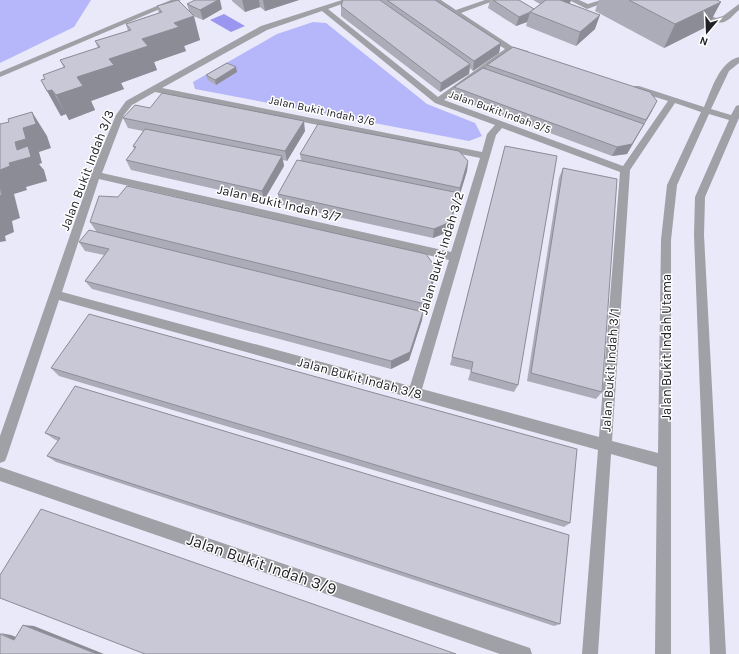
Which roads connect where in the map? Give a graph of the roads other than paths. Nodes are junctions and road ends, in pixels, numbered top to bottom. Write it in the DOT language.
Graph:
graph roads {
  1 [pos="177,0"];
  2 [pos="349,0"];
  3 [pos="436,0"];
  4 [pos="492,0"];
  5 [pos="573,0"];
  6 [pos="608,0"];
  7 [pos="675,0"];
  8 [pos="739,6"];
  9 [pos="323,9"];
  10 [pos="455,13"];
  11 [pos="510,48"];
  12 [pos="532,56"];
  13 [pos="739,59"];
  14 [pos="0,75"];
  15 [pos="629,86"];
  16 [pos="154,89"];
  17 [pos="673,100"];
  18 [pos="438,101"];
  19 [pos="707,111"];
  20 [pos="737,114"];
  21 [pos="501,124"];
  22 [pos="485,156"];
  23 [pos="625,170"];
  24 [pos="96,175"];
  25 [pos="455,257"];
  26 [pos="56,295"];
  27 [pos="414,393"];
  28 [pos="604,446"];
  29 [pos="0,456"];
  30 [pos="665,462"];
  31 [pos="0,474"];
  32 [pos="524,654"];
  33 [pos="590,654"];
  34 [pos="663,654"];
  35 [pos="718,654"];
  1 -- 14 [label="street"];
  2 -- 9 [label="street, Jalan Bukit Indah 3/3"];
  3 -- 10 [label="street"];
  4 -- 10 [label="street"];
  5 -- 6 [label="street"];
  7 -- 8 [label="street"];
  9 -- 16 [label="street, Jalan Bukit Indah 3/3"];
  9 -- 18 [label="street, Jalan Bukit Indah 3/5"];
  10 -- 11 [label="street"];
  11 -- 12 [label="street"];
  11 -- 18 [label="street"];
  13 -- 19 [label="street, Jalan Bukit Indah Utama"];
  15 -- 17 [label="street"];
  16 -- 22 [label="street, Jalan Bukit Indah 3/6"];
  16 -- 24 [label="street, Jalan Bukit Indah 3/3"];
  17 -- 19 [label="street"];
  17 -- 23 [label="street"];
  18 -- 21 [label="street, Jalan Bukit Indah 3/5"];
  19 -- 20 [label="street"];
  19 -- 30 [label="street, Jalan Bukit Indah Utama"];
  20 -- 35 [label="street"];
  21 -- 22 [label="street, Jalan Bukit Indah 3/2"];
  21 -- 23 [label="street, Jalan Bukit Indah 3/5"];
  22 -- 25 [label="street, Jalan Bukit Indah 3/2"];
  23 -- 28 [label="street, Jalan Bukit Indah 3/1"];
  24 -- 25 [label="street, Jalan Bukit Indah 3/7"];
  24 -- 26 [label="street, Jalan Bukit Indah 3/3"];
  25 -- 27 [label="street, Jalan Bukit Indah 3/2"];
  26 -- 27 [label="street, Jalan Bukit Indah 3/8"];
  26 -- 29 [label="street, Jalan Bukit Indah 3/3"];
  27 -- 28 [label="street, Jalan Bukit Indah 3/8"];
  28 -- 30 [label="street, Jalan Bukit Indah 3/8"];
  28 -- 33 [label="street, Jalan Bukit Indah 3/1"];
  30 -- 34 [label="street, Jalan Bukit Indah Utama"];
  31 -- 32 [label="street, Jalan Bukit Indah 3/9"];
}
